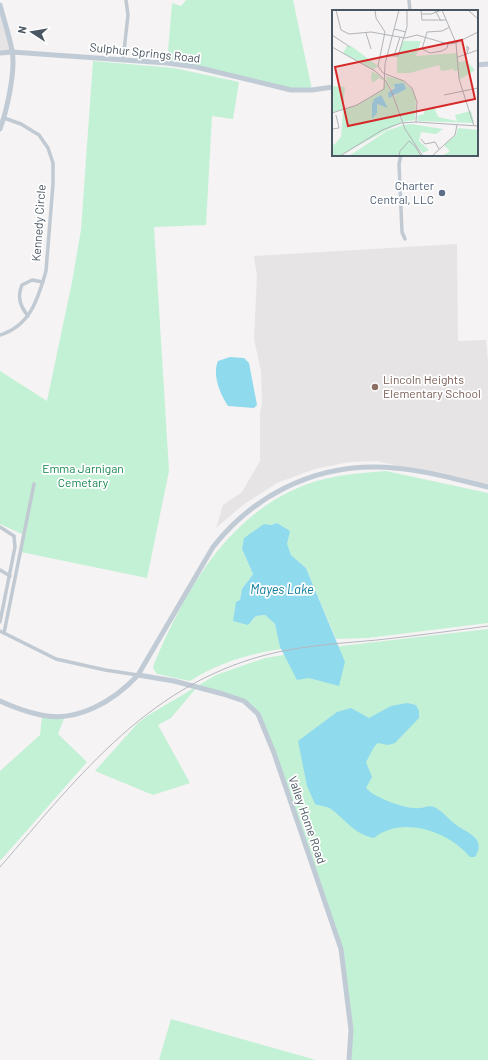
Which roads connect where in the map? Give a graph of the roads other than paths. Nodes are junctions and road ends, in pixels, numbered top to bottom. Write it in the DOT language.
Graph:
graph roads {
  1 [pos="126,0"];
  2 [pos="409,0"];
  3 [pos="0,5"];
  4 [pos="410,10"];
  5 [pos="12,52"];
  6 [pos="0,53"];
  7 [pos="123,60"];
  8 [pos="488,64"];
  9 [pos="478,65"];
  10 [pos="332,87"];
  11 [pos="4,118"];
  12 [pos="0,129"];
  13 [pos="401,156"];
  14 [pos="405,239"];
  15 [pos="43,282"];
  16 [pos="28,316"];
  17 [pos="0,335"];
  18 [pos="34,484"];
  19 [pos="488,487"];
  20 [pos="0,527"];
  21 [pos="0,570"];
  22 [pos="10,576"];
  23 [pos="0,622"];
  24 [pos="0,631"];
  25 [pos="4,634"];
  26 [pos="138,675"];
  27 [pos="0,701"];
  28 [pos="349,1060"];
  1 -- 7 [label="street"];
  2 -- 4 [label="street"];
  3 -- 5 [label="street"];
  5 -- 6 [label="street, Sulphur Springs Road"];
  5 -- 7 [label="street, Sulphur Springs Road"];
  5 -- 11 [label="street"];
  7 -- 10 [label="street, Sulphur Springs Road"];
  8 -- 9 [label="street"];
  11 -- 12 [label="street"];
  11 -- 15 [label="street, Kennedy Circle"];
  13 -- 14 [label="street"];
  15 -- 16 [label="street, Kennedy Circle"];
  15 -- 16 [label="street"];
  16 -- 17 [label="street, Kennedy Circle"];
  18 -- 25 [label="street"];
  19 -- 26 [label="street"];
  20 -- 22 [label="street"];
  21 -- 22 [label="street"];
  22 -- 23 [label="street"];
  24 -- 25 [label="street"];
  25 -- 26 [label="street"];
  26 -- 27 [label="street"];
  26 -- 28 [label="street, Valley Home Road"];
}
